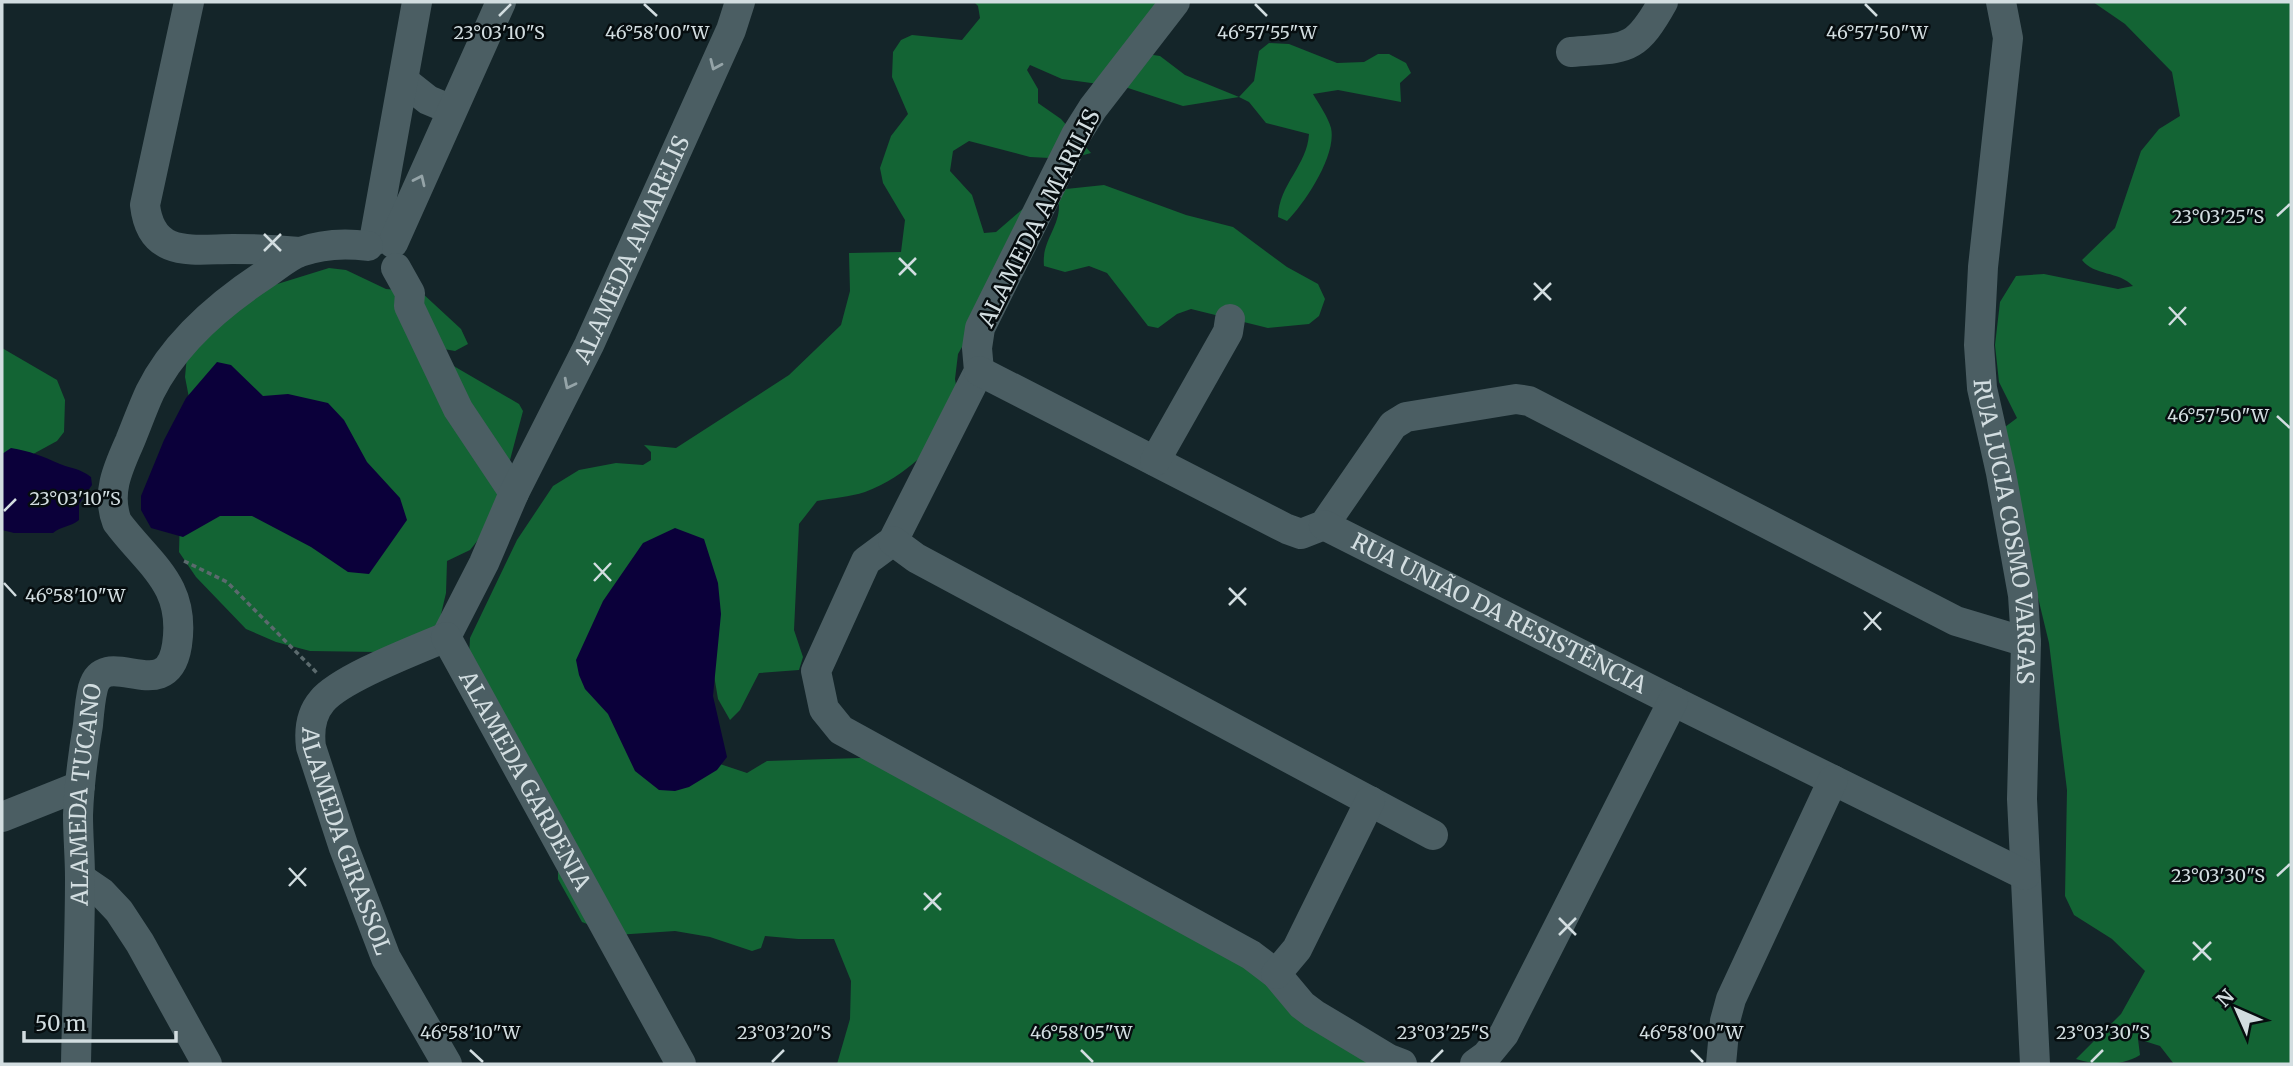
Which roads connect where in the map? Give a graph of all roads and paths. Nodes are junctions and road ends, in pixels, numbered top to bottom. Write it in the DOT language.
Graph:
graph roads {
  1 [pos="189,2"];
  2 [pos="417,2"];
  3 [pos="501,2"];
  4 [pos="740,2"];
  5 [pos="1175,2"];
  6 [pos="1663,2"];
  7 [pos="2001,2"];
  8 [pos="1571,52"];
  9 [pos="404,81"];
  10 [pos="453,110"];
  11 [pos="311,250"];
  12 [pos="380,256"];
  13 [pos="1230,319"];
  14 [pos="979,371"];
  15 [pos="1155,461"];
  16 [pos="514,493"];
  17 [pos="1324,524"];
  18 [pos="893,541"];
  19 [pos="177,559"];
  20 [pos="446,636"];
  21 [pos="2026,642"];
  22 [pos="335,690"];
  23 [pos="1673,701"];
  24 [pos="1833,780"];
  25 [pos="80,786"];
  26 [pos="1370,801"];
  27 [pos="2,817"];
  28 [pos="1433,835"];
  29 [pos="2025,875"];
  30 [pos="80,878"];
  31 [pos="1276,974"];
  32 [pos="1396,1061"];
  33 [pos="76,1064"];
  34 [pos="207,1064"];
  35 [pos="447,1064"];
  36 [pos="681,1064"];
  37 [pos="1475,1064"];
  38 [pos="1721,1064"];
  39 [pos="2035,1064"];
  1 -- 11 [label="street"];
  2 -- 9 [label="street"];
  3 -- 10 [label="street"];
  4 -- 16 [label="street, ALAMEDA AMARELIS, one-way"];
  5 -- 14 [label="street, ALAMEDA AMARILIS"];
  6 -- 8 [label="street"];
  7 -- 21 [label="street, RUA LUCIA COSMO VARGAS"];
  9 -- 10 [label="street"];
  9 -- 12 [label="street"];
  12 -- 10 [label="street, one-way"];
  11 -- 12 [label="street, ALAMEDA TUCANO"];
  11 -- 25 [label="street, ALAMEDA TUCANO"];
  12 -- 16 [label="street"];
  13 -- 15 [label="street"];
  14 -- 15 [label="street"];
  14 -- 18 [label="street, ALAMEDA AMARILIS"];
  15 -- 17 [label="street"];
  16 -- 20 [label="street"];
  17 -- 21 [label="street"];
  17 -- 23 [label="street, RUA UNIÃO DA RESISTÊNCIA"];
  18 -- 26 [label="street"];
  18 -- 31 [label="street, ALAMEDA AMARILIS"];
  19 -- 22 [label="path"];
  20 -- 22 [label="street, ALAMEDA GIRASSOL"];
  20 -- 36 [label="street, ALAMEDA GARDENIA"];
  21 -- 29 [label="street, RUA LUCIA COSMO VARGAS"];
  22 -- 35 [label="street, ALAMEDA GIRASSOL"];
  23 -- 24 [label="street, RUA UNIÃO DA RESISTÊNCIA"];
  23 -- 37 [label="street"];
  24 -- 29 [label="street, RUA UNIÃO DA RESISTÊNCIA"];
  24 -- 38 [label="street"];
  25 -- 27 [label="street"];
  25 -- 30 [label="street, ALAMEDA TUCANO"];
  26 -- 28 [label="street"];
  26 -- 31 [label="street"];
  29 -- 39 [label="street, RUA LUCIA COSMO VARGAS"];
  30 -- 33 [label="street, ALAMEDA TUCANO"];
  30 -- 34 [label="street"];
  31 -- 32 [label="street"];
}
